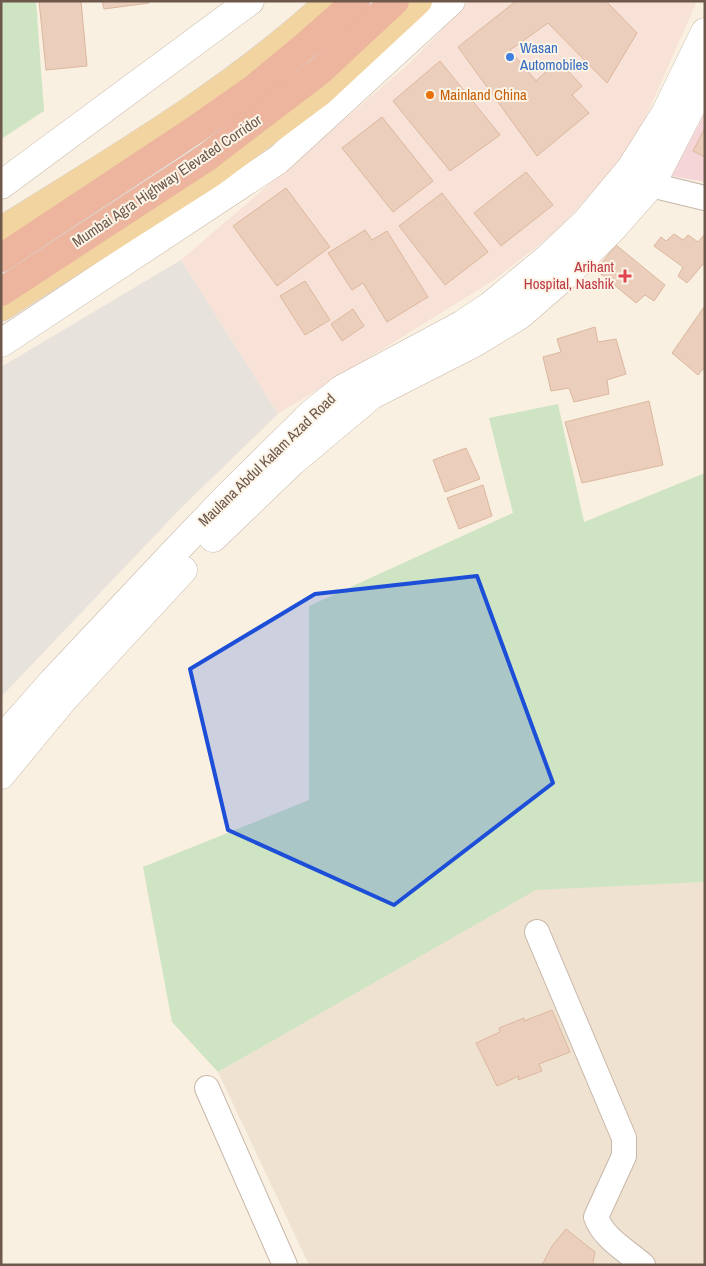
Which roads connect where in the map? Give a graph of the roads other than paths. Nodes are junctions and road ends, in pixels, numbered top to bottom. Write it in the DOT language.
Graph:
graph roads {
  1 [pos="250,1"];
  2 [pos="330,1"];
  3 [pos="356,1"];
  4 [pos="394,1"];
  5 [pos="418,1"];
  6 [pos="451,1"];
  7 [pos="705,32"];
  8 [pos="705,80"];
  9 [pos="641,177"];
  10 [pos="1,184"];
  11 [pos="705,198"];
  12 [pos="1,231"];
  13 [pos="1,258"];
  14 [pos="1,292"];
  15 [pos="1,307"];
  16 [pos="1,343"];
  17 [pos="35,718"];
  18 [pos="1,740"];
  19 [pos="1,775"];
  20 [pos="537,932"];
  21 [pos="207,1088"];
  22 [pos="285,1265"];
  23 [pos="643,1265"];
  1 -- 10 [label="street"];
  2 -- 12 [label="main road"];
  3 -- 13 [label="highway, Mumbai Agra Highway Elevated Corridor"];
  4 -- 14 [label="highway, Mumbai Agra Highway Elevated Corridor"];
  5 -- 15 [label="main road"];
  6 -- 16 [label="street"];
  7 -- 9 [label="street, Maulana Abdul Kalam Azad Road"];
  8 -- 9 [label="street"];
  9 -- 11 [label="street"];
  9 -- 17 [label="street, Maulana Abdul Kalam Azad Road"];
  17 -- 18 [label="street, Maulana Abdul Kalam Azad Road"];
  17 -- 19 [label="street"];
  20 -- 23 [label="street"];
  21 -- 22 [label="street"];
}
